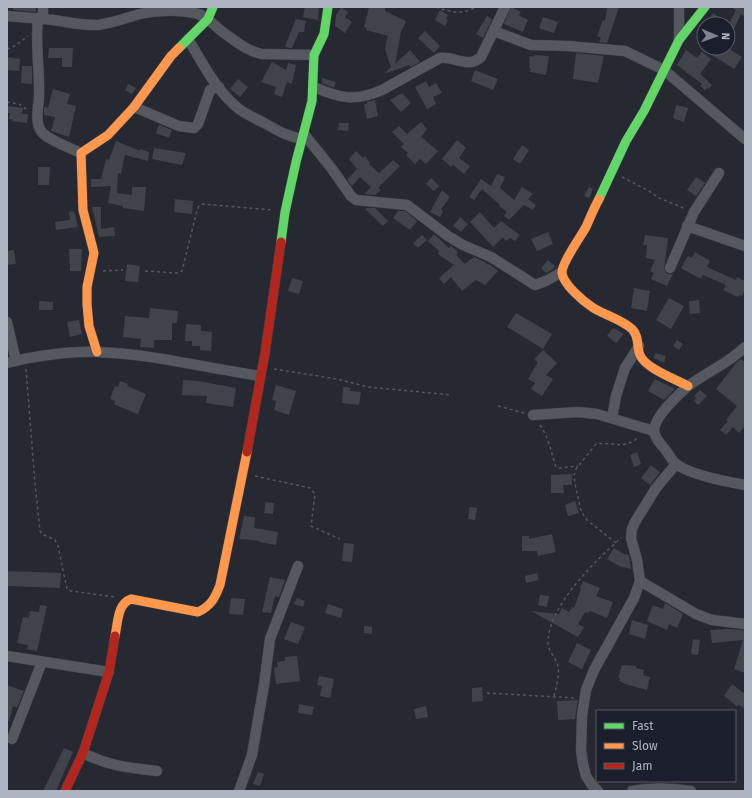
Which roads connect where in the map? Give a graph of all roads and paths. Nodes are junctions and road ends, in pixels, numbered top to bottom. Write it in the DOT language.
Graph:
graph roads {
  1 [pos="43,7"];
  2 [pos="213,7"];
  3 [pos="328,7"];
  4 [pos="436,7"];
  5 [pos="476,7"];
  6 [pos="504,7"];
  7 [pos="679,7"];
  8 [pos="705,7"];
  9 [pos="7,16"];
  10 [pos="208,19"];
  11 [pos="40,22"];
  12 [pos="494,31"];
  13 [pos="188,39"];
  14 [pos="679,40"];
  15 [pos="7,49"];
  16 [pos="314,56"];
  17 [pos="664,70"];
  18 [pos="219,87"];
  19 [pos="314,87"];
  20 [pos="7,102"];
  21 [pos="134,107"];
  22 [pos="38,118"];
  23 [pos="303,136"];
  24 [pos="745,139"];
  25 [pos="81,153"];
  26 [pos="611,171"];
  27 [pos="718,172"];
  28 [pos="285,212"];
  29 [pos="694,212"];
  30 [pos="687,226"];
  31 [pos="745,246"];
  32 [pos="670,268"];
  33 [pos="122,270"];
  34 [pos="91,271"];
  35 [pos="145,271"];
  36 [pos="562,272"];
  37 [pos="7,322"];
  38 [pos="639,346"];
  39 [pos="745,347"];
  40 [pos="97,352"];
  41 [pos="16,361"];
  42 [pos="261,372"];
  43 [pos="688,386"];
  44 [pos="452,395"];
  45 [pos="498,406"];
  46 [pos="533,415"];
  47 [pos="612,418"];
  48 [pos="651,430"];
  49 [pos="676,464"];
  50 [pos="578,466"];
  51 [pos="243,474"];
  52 [pos="745,485"];
  53 [pos="632,529"];
  54 [pos="340,540"];
  55 [pos="616,543"];
  56 [pos="298,566"];
  57 [pos="640,581"];
  58 [pos="131,599"];
  59 [pos="745,624"];
  60 [pos="7,656"];
  61 [pos="42,662"];
  62 [pos="109,672"];
  63 [pos="487,694"];
  64 [pos="554,696"];
  65 [pos="585,698"];
  66 [pos="12,739"];
  67 [pos="83,753"];
  68 [pos="157,771"];
  69 [pos="65,791"];
  70 [pos="239,791"];
  71 [pos="598,791"];
  72 [pos="632,791"];
  73 [pos="691,791"];
  1 -- 11 [label="street"];
  2 -- 10 [label="street"];
  3 -- 16 [label="street"];
  4 -- 5 [label="path"];
  6 -- 12 [label="street"];
  7 -- 14 [label="street"];
  8 -- 14 [label="street"];
  9 -- 11 [label="street"];
  10 -- 11 [label="street"];
  10 -- 13 [label="street"];
  10 -- 16 [label="street"];
  11 -- 15 [label="path"];
  11 -- 22 [label="street"];
  12 -- 17 [label="street"];
  12 -- 19 [label="street"];
  13 -- 18 [label="street"];
  13 -- 21 [label="street"];
  14 -- 17 [label="street"];
  16 -- 19 [label="street"];
  17 -- 24 [label="street"];
  17 -- 26 [label="street"];
  18 -- 21 [label="street"];
  18 -- 23 [label="street"];
  19 -- 23 [label="street"];
  20 -- 22 [label="path"];
  21 -- 25 [label="street"];
  22 -- 25 [label="street"];
  23 -- 28 [label="street"];
  23 -- 36 [label="street"];
  25 -- 34 [label="street"];
  26 -- 29 [label="path"];
  26 -- 36 [label="street"];
  27 -- 29 [label="street"];
  28 -- 35 [label="path"];
  28 -- 42 [label="street"];
  29 -- 30 [label="street"];
  30 -- 31 [label="street"];
  30 -- 32 [label="street"];
  33 -- 34 [label="path"];
  34 -- 40 [label="street"];
  36 -- 38 [label="street"];
  37 -- 41 [label="street"];
  38 -- 43 [label="street"];
  38 -- 47 [label="street"];
  39 -- 43 [label="street"];
  40 -- 41 [label="street"];
  40 -- 42 [label="street"];
  41 -- 58 [label="path"];
  42 -- 44 [label="path"];
  42 -- 51 [label="street"];
  43 -- 48 [label="street"];
  45 -- 46 [label="path"];
  46 -- 47 [label="street"];
  46 -- 50 [label="path"];
  47 -- 48 [label="street"];
  48 -- 49 [label="street"];
  48 -- 50 [label="path"];
  49 -- 52 [label="street"];
  49 -- 53 [label="street"];
  50 -- 55 [label="path"];
  51 -- 54 [label="path"];
  51 -- 58 [label="street"];
  53 -- 55 [label="path"];
  53 -- 57 [label="street"];
  55 -- 64 [label="path"];
  56 -- 70 [label="street"];
  57 -- 59 [label="street"];
  57 -- 65 [label="street"];
  58 -- 62 [label="street"];
  60 -- 61 [label="street"];
  61 -- 62 [label="street"];
  61 -- 66 [label="street"];
  62 -- 67 [label="street"];
  63 -- 64 [label="path"];
  64 -- 65 [label="path"];
  65 -- 71 [label="street"];
  67 -- 68 [label="street"];
  67 -- 69 [label="street"];
  72 -- 73 [label="street"];
}
